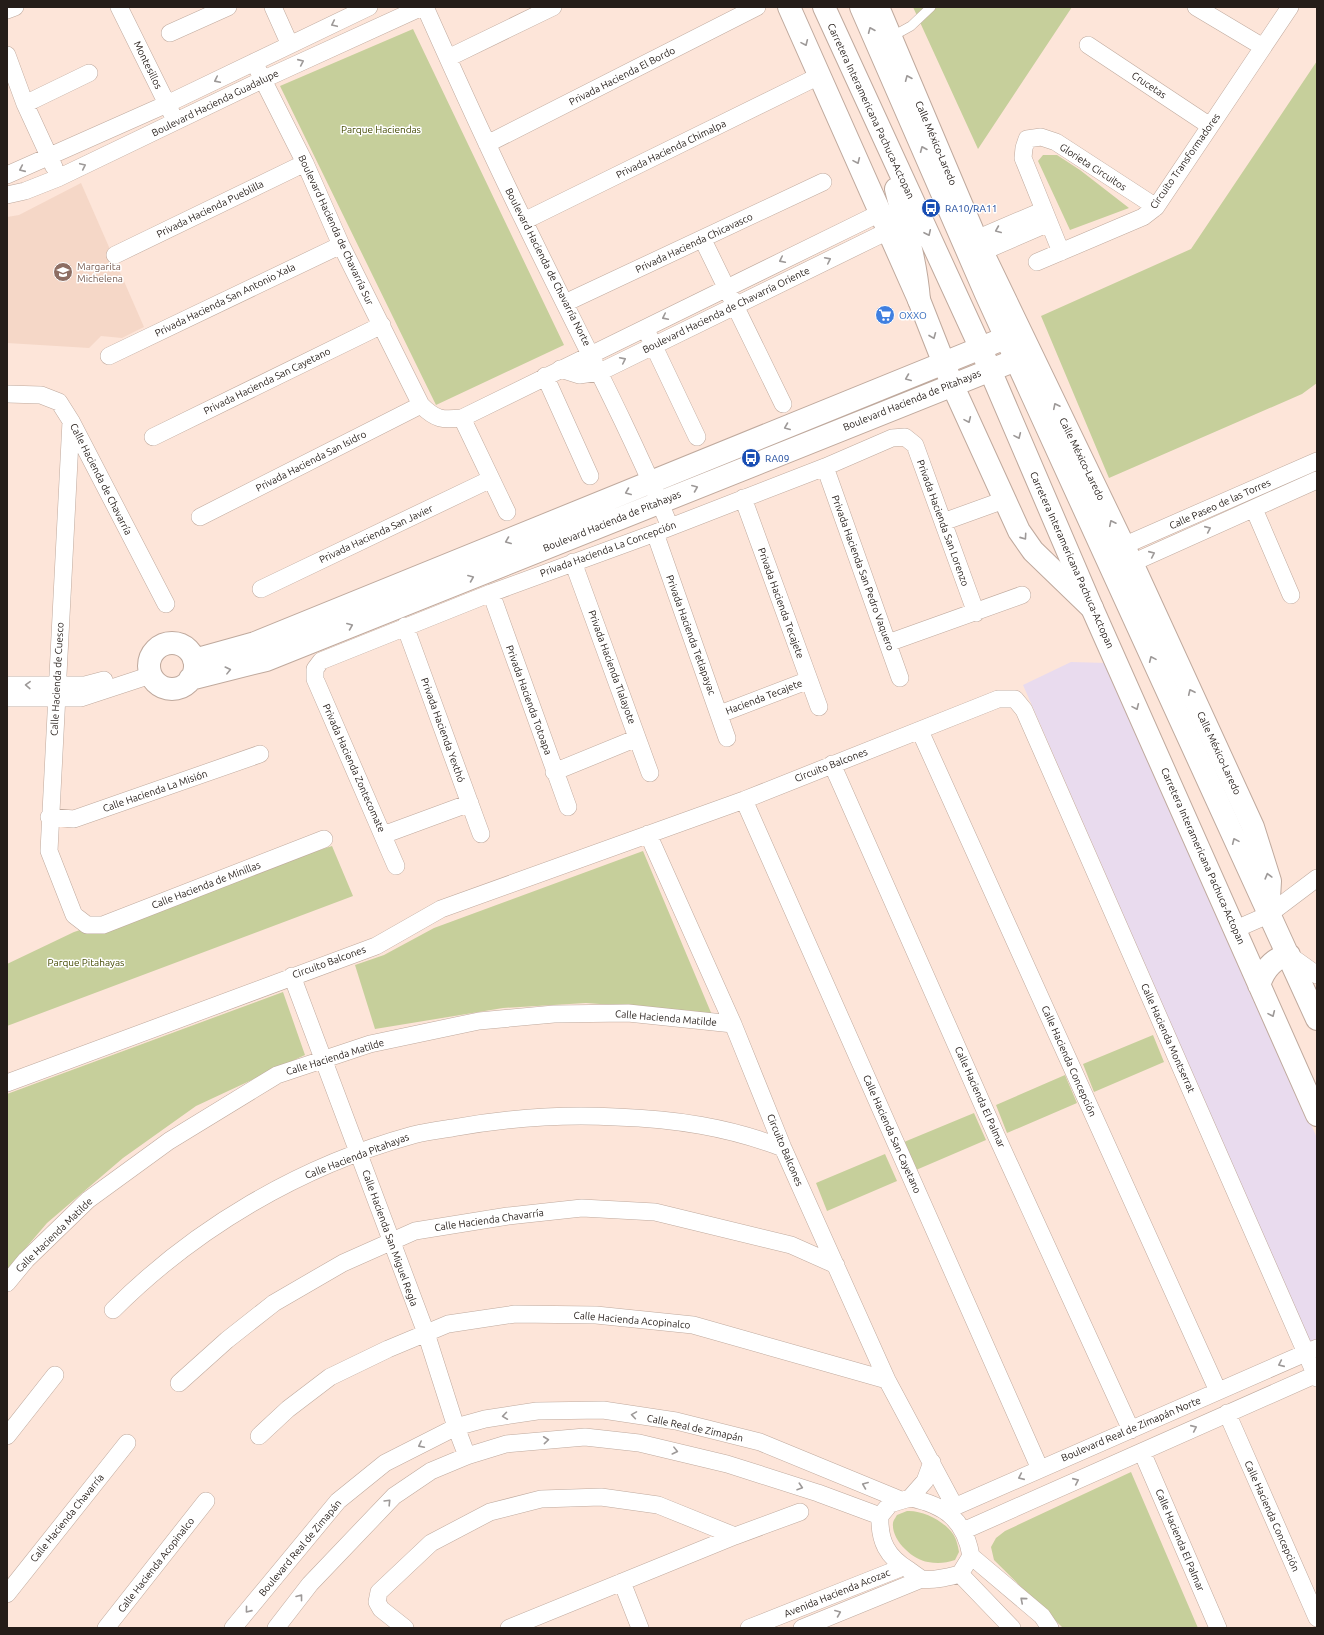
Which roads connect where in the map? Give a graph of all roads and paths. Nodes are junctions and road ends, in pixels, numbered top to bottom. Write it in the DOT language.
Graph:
graph roads {
  1 [pos="14,7"];
  2 [pos="119,7"];
  3 [pos="228,7"];
  4 [pos="273,7"];
  5 [pos="369,7"];
  6 [pos="423,7"];
  7 [pos="553,7"];
  8 [pos="757,7"];
  9 [pos="789,7"];
  10 [pos="824,7"];
  11 [pos="861,7"];
  12 [pos="932,7"];
  13 [pos="1196,7"];
  14 [pos="1290,7"];
  15 [pos="7,10"];
  16 [pos="878,10"];
  17 [pos="170,33"];
  18 [pos="891,37"];
  19 [pos="290,45"];
  20 [pos="1088,45"];
  21 [pos="1263,47"];
  22 [pos="7,55"];
  23 [pos="448,58"];
  24 [pos="254,62"];
  25 [pos="89,73"];
  26 [pos="820,76"];
  27 [pos="262,80"];
  28 [pos="25,104"];
  29 [pos="167,104"];
  30 [pos="176,122"];
  31 [pos="1210,126"];
  32 [pos="882,133"];
  33 [pos="487,144"];
  34 [pos="50,157"];
  35 [pos="305,163"];
  36 [pos="7,175"];
  37 [pos="58,178"];
  38 [pos="823,182"];
  39 [pos="7,195"];
  40 [pos="1156,207"];
  41 [pos="1047,217"];
  42 [pos="524,221"];
  43 [pos="884,222"];
  44 [pos="703,240"];
  45 [pos="341,244"];
  46 [pos="979,246"];
  47 [pos="1061,252"];
  48 [pos="115,255"];
  49 [pos="1037,262"];
  50 [pos="726,288"];
  51 [pos="991,288"];
  52 [pos="919,300"];
  53 [pos="958,300"];
  54 [pos="565,303"];
  55 [pos="735,306"];
  56 [pos="382,325"];
  57 [pos="645,327"];
  58 [pos="1013,335"];
  59 [pos="653,346"];
  60 [pos="981,349"];
  61 [pos="591,353"];
  62 [pos="109,356"];
  63 [pos="1023,356"];
  64 [pos="944,364"];
  65 [pos="560,369"];
  66 [pos="989,369"];
  67 [pos="600,372"];
  68 [pos="545,376"];
  69 [pos="952,384"];
  70 [pos="7,394"];
  71 [pos="783,404"];
  72 [pos="1037,404"];
  73 [pos="427,411"];
  74 [pos="1008,413"];
  75 [pos="462,418"];
  76 [pos="71,421"];
  77 [pos="153,437"];
  78 [pos="697,437"];
  79 [pos="905,437"];
  80 [pos="1317,461"];
  81 [pos="825,467"];
  82 [pos="590,476"];
  83 [pos="491,480"];
  84 [pos="1317,480"];
  85 [pos="656,492"];
  86 [pos="743,498"];
  87 [pos="1004,500"];
  88 [pos="1254,509"];
  89 [pos="507,512"];
  90 [pos="200,517"];
  91 [pos="944,522"];
  92 [pos="1174,524"];
  93 [pos="662,530"];
  94 [pos="1181,542"];
  95 [pos="1128,555"];
  96 [pos="573,562"];
  97 [pos="261,589"];
  98 [pos="491,593"];
  99 [pos="1022,595"];
  100 [pos="1291,595"];
  101 [pos="166,604"];
  102 [pos="1092,608"];
  103 [pos="976,612"];
  104 [pos="405,626"];
  105 [pos="888,643"];
  106 [pos="315,669"];
  107 [pos="192,670"];
  108 [pos="150,672"];
  109 [pos="900,678"];
  110 [pos="809,680"];
  111 [pos="7,685"];
  112 [pos="57,693"];
  113 [pos="7,698"];
  114 [pos="1015,700"];
  115 [pos="819,708"];
  116 [pos="720,714"];
  117 [pos="920,731"];
  118 [pos="637,738"];
  119 [pos="727,738"];
  120 [pos="260,754"];
  121 [pos="832,764"];
  122 [pos="554,772"];
  123 [pos="650,773"];
  124 [pos="744,800"];
  125 [pos="470,803"];
  126 [pos="568,806"];
  127 [pos="49,817"];
  128 [pos="481,834"];
  129 [pos="648,834"];
  130 [pos="383,835"];
  131 [pos="324,840"];
  132 [pos="396,866"];
  133 [pos="1250,874"];
  134 [pos="1317,878"];
  135 [pos="1217,888"];
  136 [pos="1268,915"];
  137 [pos="87,925"];
  138 [pos="1236,928"];
  139 [pos="1289,955"];
  140 [pos="1317,975"];
  141 [pos="292,976"];
  142 [pos="1259,985"];
  143 [pos="1317,1020"];
  144 [pos="733,1024"];
  145 [pos="322,1059"];
  146 [pos="7,1083"];
  147 [pos="1317,1115"];
  148 [pos="784,1148"];
  149 [pos="359,1153"];
  150 [pos="392,1241"];
  151 [pos="836,1265"];
  152 [pos="7,1283"];
  153 [pos="113,1310"];
  154 [pos="426,1333"];
  155 [pos="1311,1350"];
  156 [pos="55,1375"];
  157 [pos="1316,1376"];
  158 [pos="887,1380"];
  159 [pos="179,1383"];
  160 [pos="1218,1391"];
  161 [pos="1228,1413"];
  162 [pos="1152,1421"];
  163 [pos="456,1427"];
  164 [pos="1131,1430"];
  165 [pos="7,1436"];
  166 [pos="259,1436"];
  167 [pos="127,1443"];
  168 [pos="1160,1443"];
  169 [pos="1142,1452"];
  170 [pos="467,1456"];
  171 [pos="932,1462"];
  172 [pos="1040,1469"];
  173 [pos="905,1499"];
  174 [pos="206,1501"];
  175 [pos="950,1509"];
  176 [pos="800,1512"];
  177 [pos="880,1516"];
  178 [pos="963,1531"];
  179 [pos="735,1536"];
  180 [pos="971,1556"];
  181 [pos="903,1567"];
  182 [pos="960,1574"];
  183 [pos="922,1579"];
  184 [pos="622,1582"];
  185 [pos="7,1594"];
  186 [pos="1317,1618"];
  187 [pos="106,1628"];
  188 [pos="233,1628"];
  189 [pos="276,1628"];
  190 [pos="405,1628"];
  191 [pos="509,1628"];
  192 [pos="640,1628"];
  193 [pos="749,1628"];
  194 [pos="802,1628"];
  195 [pos="1012,1628"];
  196 [pos="1050,1628"];
  197 [pos="1218,1628"];
  1 -- 15 [label="street"];
  2 -- 29 [label="street, Montesillos"];
  3 -- 17 [label="street"];
  4 -- 19 [label="street"];
  5 -- 19 [label="street, Boulevard Hacienda Guadalupe, one-way"];
  6 -- 23 [label="street, Boulevard Hacienda de Chavarría Norte"];
  27 -- 6 [label="street, Boulevard Hacienda Guadalupe, one-way"];
  7 -- 23 [label="street"];
  8 -- 33 [label="street, Privada Hacienda El Bordo"];
  9 -- 26 [label="street, one-way"];
  10 -- 32 [label="street, Carretera Interamericana Pachuca-Actopan"];
  51 -- 11 [label="street, one-way"];
  12 -- 18 [label="lane"];
  13 -- 21 [label="street"];
  14 -- 21 [label="street, Circuito Transformadores"];
  16 -- 18 [label="street, Calle México-Laredo"];
  46 -- 18 [label="street, Calle México-Laredo, one-way"];
  19 -- 24 [label="street, Boulevard Hacienda Guadalupe"];
  20 -- 31 [label="street, Crucetas"];
  21 -- 31 [label="street, Circuito Transformadores"];
  22 -- 28 [label="street"];
  23 -- 33 [label="street, Boulevard Hacienda de Chavarría Norte"];
  24 -- 27 [label="street, Boulevard Hacienda de Chavarría Sur"];
  24 -- 29 [label="street, Boulevard Hacienda Guadalupe, one-way"];
  25 -- 28 [label="street"];
  26 -- 42 [label="street, Privada Hacienda Chimalpa"];
  26 -- 43 [label="street, one-way"];
  27 -- 30 [label="street, Boulevard Hacienda Guadalupe"];
  27 -- 35 [label="street, Boulevard Hacienda de Chavarría Sur"];
  28 -- 34 [label="street"];
  29 -- 30 [label="street, Montesillos"];
  29 -- 34 [label="street, Boulevard Hacienda Guadalupe"];
  37 -- 30 [label="street, Boulevard Hacienda Guadalupe, one-way"];
  31 -- 40 [label="street, Circuito Transformadores"];
  32 -- 52 [label="street"];
  32 -- 53 [label="street, Carretera Interamericana Pachuca-Actopan, one-way"];
  33 -- 42 [label="street, Boulevard Hacienda de Chavarría Norte"];
  34 -- 36 [label="street, Boulevard Hacienda Guadalupe, one-way"];
  34 -- 37 [label="street"];
  35 -- 45 [label="street, Boulevard Hacienda de Chavarría Sur"];
  35 -- 48 [label="street, Privada Hacienda Pueblilla"];
  37 -- 39 [label="street, Boulevard Hacienda Guadalupe"];
  38 -- 44 [label="street, Privada Hacienda Chicavasco"];
  40 -- 41 [label="street, Glorieta Circuitos"];
  40 -- 47 [label="street, Circuito Transformadores"];
  41 -- 46 [label="street"];
  41 -- 47 [label="street"];
  42 -- 54 [label="street, Boulevard Hacienda de Chavarría Norte"];
  43 -- 50 [label="street, Boulevard Hacienda de Chavarría Oriente, one-way"];
  43 -- 52 [label="street"];
  55 -- 43 [label="street, Boulevard Hacienda de Chavarría Oriente, one-way"];
  44 -- 50 [label="street"];
  44 -- 54 [label="street, Privada Hacienda Chicavasco"];
  45 -- 56 [label="street, Boulevard Hacienda de Chavarría Sur"];
  45 -- 62 [label="street, Privada Hacienda San Antonio Xala"];
  46 -- 51 [label="street, Calle México-Laredo"];
  47 -- 49 [label="street, Circuito Transformadores"];
  50 -- 55 [label="street"];
  50 -- 57 [label="street, Boulevard Hacienda de Chavarría Oriente, one-way"];
  51 -- 53 [label="street"];
  51 -- 58 [label="street"];
  52 -- 64 [label="street, one-way"];
  53 -- 60 [label="street, Carretera Interamericana Pachuca-Actopan"];
  54 -- 61 [label="street, Boulevard Hacienda de Chavarría Norte"];
  55 -- 59 [label="street, Boulevard Hacienda de Chavarría Oriente"];
  55 -- 71 [label="street"];
  56 -- 73 [label="street, Boulevard Hacienda de Chavarría Sur"];
  56 -- 77 [label="street, Privada Hacienda San Cayetano"];
  57 -- 59 [label="street"];
  57 -- 61 [label="street, Boulevard Hacienda de Chavarría Oriente"];
  58 -- 60 [label="street, Boulevard Hacienda de Pitahayas"];
  58 -- 63 [label="street"];
  67 -- 59 [label="street, Boulevard Hacienda de Chavarría Oriente, one-way"];
  59 -- 78 [label="street"];
  60 -- 64 [label="street, Boulevard Hacienda de Pitahayas"];
  60 -- 66 [label="street, Carretera Interamericana Pachuca-Actopan"];
  61 -- 65 [label="street, Boulevard Hacienda de Chavarría Oriente"];
  61 -- 67 [label="street, Boulevard Hacienda de Chavarría Norte"];
  63 -- 66 [label="street, Boulevard Hacienda de Pitahayas"];
  63 -- 72 [label="street"];
  95 -- 63 [label="street, Calle México-Laredo, one-way"];
  64 -- 69 [label="street"];
  64 -- 85 [label="street, Boulevard Hacienda de Pitahayas, one-way"];
  65 -- 67 [label="street, Boulevard Hacienda de Chavarría Oriente"];
  65 -- 68 [label="street, Boulevard Hacienda de Chavarría Oriente"];
  66 -- 69 [label="street, Boulevard Hacienda de Pitahayas"];
  66 -- 74 [label="street, Carretera Interamericana Pachuca-Actopan"];
  67 -- 85 [label="street, Boulevard Hacienda de Chavarría Norte"];
  68 -- 75 [label="street, Boulevard Hacienda de Chavarría Oriente"];
  68 -- 82 [label="street"];
  85 -- 69 [label="street, Boulevard Hacienda de Pitahayas, one-way"];
  69 -- 87 [label="street, one-way"];
  70 -- 76 [label="street, Calle Hacienda de Chavarría"];
  72 -- 74 [label="street"];
  133 -- 72 [label="street, one-way"];
  73 -- 75 [label="street, Boulevard Hacienda de Chavarría Oriente"];
  73 -- 90 [label="street, Privada Hacienda San Isidro"];
  74 -- 102 [label="street, Carretera Interamericana Pachuca-Actopan, one-way"];
  75 -- 83 [label="street"];
  76 -- 101 [label="street, Calle Hacienda de Chavarría"];
  76 -- 112 [label="street, Calle Hacienda de Cuesco"];
  79 -- 81 [label="street, Privada Hacienda La Concepción"];
  79 -- 91 [label="street, Privada Hacienda San Lorenzo"];
  80 -- 92 [label="street, Calle Paseo de las Torres"];
  81 -- 86 [label="street, Privada Hacienda La Concepción"];
  81 -- 105 [label="street, Privada Hacienda San Pedro Vaquero"];
  83 -- 89 [label="street"];
  83 -- 97 [label="street, Privada Hacienda San Javier"];
  84 -- 88 [label="street, Calle Paseo de las Torres"];
  85 -- 93 [label="street, Boulevard Hacienda de Chavarría Norte"];
  85 -- 107 [label="street, Boulevard Hacienda de Pitahayas"];
  86 -- 93 [label="street, Privada Hacienda La Concepción"];
  86 -- 110 [label="street, Privada Hacienda Tecajete"];
  87 -- 91 [label="street"];
  87 -- 102 [label="street, one-way"];
  94 -- 88 [label="street, Calle Paseo de las Torres, one-way"];
  88 -- 100 [label="street"];
  91 -- 103 [label="street, Privada Hacienda San Lorenzo"];
  92 -- 94 [label="street"];
  92 -- 95 [label="street, Calle Paseo de las Torres"];
  93 -- 96 [label="street, Privada Hacienda La Concepción"];
  93 -- 116 [label="street, Privada Hacienda Tetlapayac"];
  95 -- 94 [label="street, Calle Paseo de las Torres, one-way"];
  136 -- 95 [label="street, Calle México-Laredo, one-way"];
  96 -- 98 [label="street, Privada Hacienda La Concepción"];
  96 -- 118 [label="street, Privada Hacienda Tlalayote"];
  98 -- 104 [label="street, Privada Hacienda La Concepción"];
  98 -- 122 [label="street, Privada Hacienda Totoapa"];
  99 -- 103 [label="street"];
  102 -- 135 [label="street, Carretera Interamericana Pachuca-Actopan, one-way"];
  103 -- 105 [label="street"];
  104 -- 106 [label="street, Privada Hacienda La Concepción"];
  104 -- 125 [label="street, Privada Hacienda Yexthó"];
  105 -- 109 [label="street, Privada Hacienda San Pedro Vaquero"];
  106 -- 130 [label="street, Privada Hacienda Zontecomate"];
  107 -- 108 [label="street"];
  107 -- 108 [label="street"];
  108 -- 112 [label="street"];
  110 -- 115 [label="street, Privada Hacienda Tecajete"];
  110 -- 116 [label="street, Hacienda Tecajete"];
  112 -- 111 [label="street, one-way"];
  112 -- 113 [label="street"];
  112 -- 127 [label="street, Calle Hacienda de Cuesco"];
  114 -- 117 [label="street, Circuito Balcones"];
  114 -- 155 [label="street, Calle Hacienda Montserrat"];
  116 -- 119 [label="street, Privada Hacienda Tetlapayac"];
  117 -- 121 [label="street, Circuito Balcones"];
  117 -- 160 [label="street, Calle Hacienda Concepción"];
  118 -- 122 [label="street"];
  118 -- 123 [label="street, Privada Hacienda Tlalayote"];
  120 -- 127 [label="street, Calle Hacienda La Misión"];
  121 -- 124 [label="street, Circuito Balcones"];
  121 -- 164 [label="street, Calle Hacienda El Palmar"];
  122 -- 126 [label="street, Privada Hacienda Totoapa"];
  124 -- 129 [label="street, Circuito Balcones"];
  124 -- 172 [label="street, Calle Hacienda San Cayetano"];
  125 -- 128 [label="street, Privada Hacienda Yexthó"];
  125 -- 130 [label="street"];
  127 -- 137 [label="street, Calle Hacienda de Cuesco"];
  129 -- 141 [label="street, Circuito Balcones"];
  129 -- 144 [label="street, Circuito Balcones"];
  130 -- 132 [label="street, Privada Hacienda Zontecomate"];
  131 -- 137 [label="street, Calle Hacienda de Minillas"];
  133 -- 135 [label="street"];
  133 -- 136 [label="street"];
  134 -- 136 [label="street"];
  135 -- 138 [label="street, Carretera Interamericana Pachuca-Actopan"];
  136 -- 138 [label="street"];
  136 -- 139 [label="street"];
  138 -- 142 [label="street, Carretera Interamericana Pachuca-Actopan"];
  139 -- 140 [label="street"];
  139 -- 142 [label="street"];
  139 -- 143 [label="street"];
  141 -- 145 [label="street, Calle Hacienda San Miguel Regla"];
  141 -- 146 [label="street, Circuito Balcones"];
  142 -- 147 [label="street, Carretera Interamericana Pachuca-Actopan, one-way"];
  144 -- 145 [label="street, Calle Hacienda Matilde"];
  144 -- 148 [label="street, Circuito Balcones"];
  145 -- 149 [label="street, Calle Hacienda San Miguel Regla"];
  145 -- 152 [label="street, Calle Hacienda Matilde"];
  148 -- 149 [label="street, Calle Hacienda Pitahayas"];
  148 -- 151 [label="street, Circuito Balcones"];
  149 -- 150 [label="street, Calle Hacienda San Miguel Regla"];
  149 -- 153 [label="street, Calle Hacienda Pitahayas"];
  150 -- 151 [label="street, Calle Hacienda Chavarría"];
  150 -- 154 [label="street, Calle Hacienda San Miguel Regla"];
  150 -- 159 [label="street, Calle Hacienda Chavarría"];
  151 -- 158 [label="street, Circuito Balcones"];
  154 -- 158 [label="street, Calle Hacienda Acopinalco"];
  154 -- 163 [label="street, Calle Hacienda San Miguel Regla"];
  154 -- 166 [label="street, Calle Hacienda Acopinalco"];
  155 -- 157 [label="street, Calle Hacienda Montserrat"];
  155 -- 160 [label="street, Boulevard Real de Zimapán Norte, one-way"];
  156 -- 165 [label="street"];
  157 -- 161 [label="street"];
  158 -- 171 [label="street, Circuito Balcones"];
  160 -- 162 [label="street, Boulevard Real de Zimapán Norte"];
  168 -- 161 [label="street, one-way"];
  161 -- 186 [label="street, Calle Hacienda Concepción"];
  162 -- 164 [label="street, Boulevard Real de Zimapán Norte"];
  162 -- 168 [label="street"];
  163 -- 170 [label="street, Calle Hacienda San Miguel Regla"];
  173 -- 163 [label="street, Calle Real de Zimapán, one-way"];
  163 -- 188 [label="street, Boulevard Real de Zimapán, one-way"];
  164 -- 172 [label="street, Boulevard Real de Zimapán Norte"];
  167 -- 185 [label="street, Calle Hacienda Chavarría"];
  168 -- 169 [label="street"];
  178 -- 169 [label="street, one-way"];
  169 -- 197 [label="street, Calle Hacienda El Palmar"];
  170 -- 177 [label="street, one-way"];
  189 -- 170 [label="street, one-way"];
  171 -- 173 [label="street"];
  171 -- 175 [label="street, Circuito Balcones"];
  172 -- 175 [label="street, Boulevard Real de Zimapán Norte, one-way"];
  173 -- 175 [label="street"];
  173 -- 177 [label="street"];
  174 -- 187 [label="street, Calle Hacienda Acopinalco"];
  175 -- 178 [label="street"];
  176 -- 179 [label="street"];
  177 -- 181 [label="street"];
  178 -- 180 [label="street"];
  179 -- 184 [label="street"];
  179 -- 190 [label="street"];
  180 -- 182 [label="street"];
  196 -- 180 [label="street, one-way"];
  181 -- 183 [label="street"];
  181 -- 193 [label="street, Avenida Hacienda Acozac"];
  182 -- 183 [label="street"];
  182 -- 195 [label="street"];
  194 -- 183 [label="street, Avenida Hacienda Acozac, one-way"];
  184 -- 191 [label="street"];
  184 -- 192 [label="street"];
}
